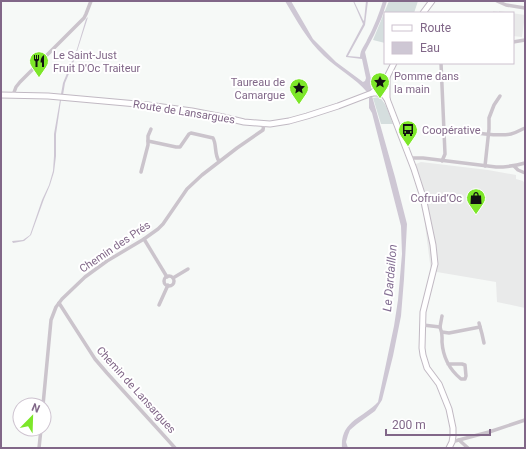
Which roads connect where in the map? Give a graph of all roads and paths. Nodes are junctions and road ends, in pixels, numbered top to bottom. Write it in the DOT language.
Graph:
graph roads {
  1 [pos="91,1"];
  2 [pos="432,1"];
  3 [pos="497,1"];
  4 [pos="525,8"];
  5 [pos="424,12"];
  6 [pos="525,40"];
  7 [pos="514,42"];
  8 [pos="394,64"];
  9 [pos="440,64"];
  10 [pos="381,90"];
  11 [pos="1,95"];
  12 [pos="13,95"];
  13 [pos="500,96"];
  14 [pos="264,123"];
  15 [pos="151,128"];
  16 [pos="461,128"];
  17 [pos="525,128"];
  18 [pos="489,134"];
  19 [pos="148,141"];
  20 [pos="410,158"];
  21 [pos="219,161"];
  22 [pos="442,161"];
  23 [pos="525,163"];
  24 [pos="520,165"];
  25 [pos="485,166"];
  26 [pos="514,166"];
  27 [pos="141,172"];
  28 [pos="524,173"];
  29 [pos="144,239"];
  30 [pos="188,269"];
  31 [pos="167,277"];
  32 [pos="173,278"];
  33 [pos="168,285"];
  34 [pos="59,303"];
  35 [pos="159,305"];
  36 [pos="442,316"];
  37 [pos="422,325"];
  38 [pos="440,327"];
  39 [pos="442,332"];
  40 [pos="484,343"];
  41 [pos="448,364"];
  42 [pos="44,397"];
  43 [pos="525,420"];
  44 [pos="40,437"];
  45 [pos="459,440"];
  46 [pos="452,442"];
  47 [pos="39,448"];
  48 [pos="174,448"];
  49 [pos="449,448"];
  50 [pos="468,448"];
  1 -- 12 [label="street"];
  2 -- 5 [label="main road"];
  3 -- 4 [label="street"];
  6 -- 7 [label="street"];
  8 -- 10 [label="main road"];
  9 -- 22 [label="street"];
  10 -- 14 [label="main road, Route de Lansargues"];
  10 -- 20 [label="main road"];
  11 -- 12 [label="main road, Route de Lansargues"];
  12 -- 14 [label="main road, Route de Lansargues"];
  13 -- 18 [label="street"];
  14 -- 21 [label="street, Chemin des Prés"];
  15 -- 19 [label="street"];
  16 -- 18 [label="street"];
  17 -- 18 [label="street"];
  18 -- 25 [label="street"];
  19 -- 21 [label="street"];
  19 -- 27 [label="street"];
  20 -- 22 [label="street"];
  20 -- 37 [label="main road"];
  21 -- 29 [label="street, Chemin des Prés"];
  22 -- 25 [label="street"];
  23 -- 24 [label="street"];
  24 -- 26 [label="street"];
  24 -- 28 [label="street"];
  25 -- 26 [label="street"];
  26 -- 28 [label="street"];
  29 -- 31 [label="street"];
  29 -- 34 [label="street, Chemin des Prés"];
  30 -- 32 [label="street"];
  31 -- 32 [label="street"];
  31 -- 33 [label="street"];
  32 -- 33 [label="street"];
  33 -- 35 [label="street"];
  34 -- 42 [label="street"];
  34 -- 48 [label="street, Chemin de Lansargues"];
  36 -- 38 [label="street"];
  37 -- 38 [label="street"];
  37 -- 46 [label="main road"];
  38 -- 39 [label="street"];
  39 -- 40 [label="street"];
  39 -- 41 [label="street"];
  41 -- 41 [label="street"];
  43 -- 45 [label="street"];
  44 -- 47 [label="street"];
  45 -- 46 [label="street"];
  45 -- 50 [label="street"];
  46 -- 49 [label="main road"];
}
